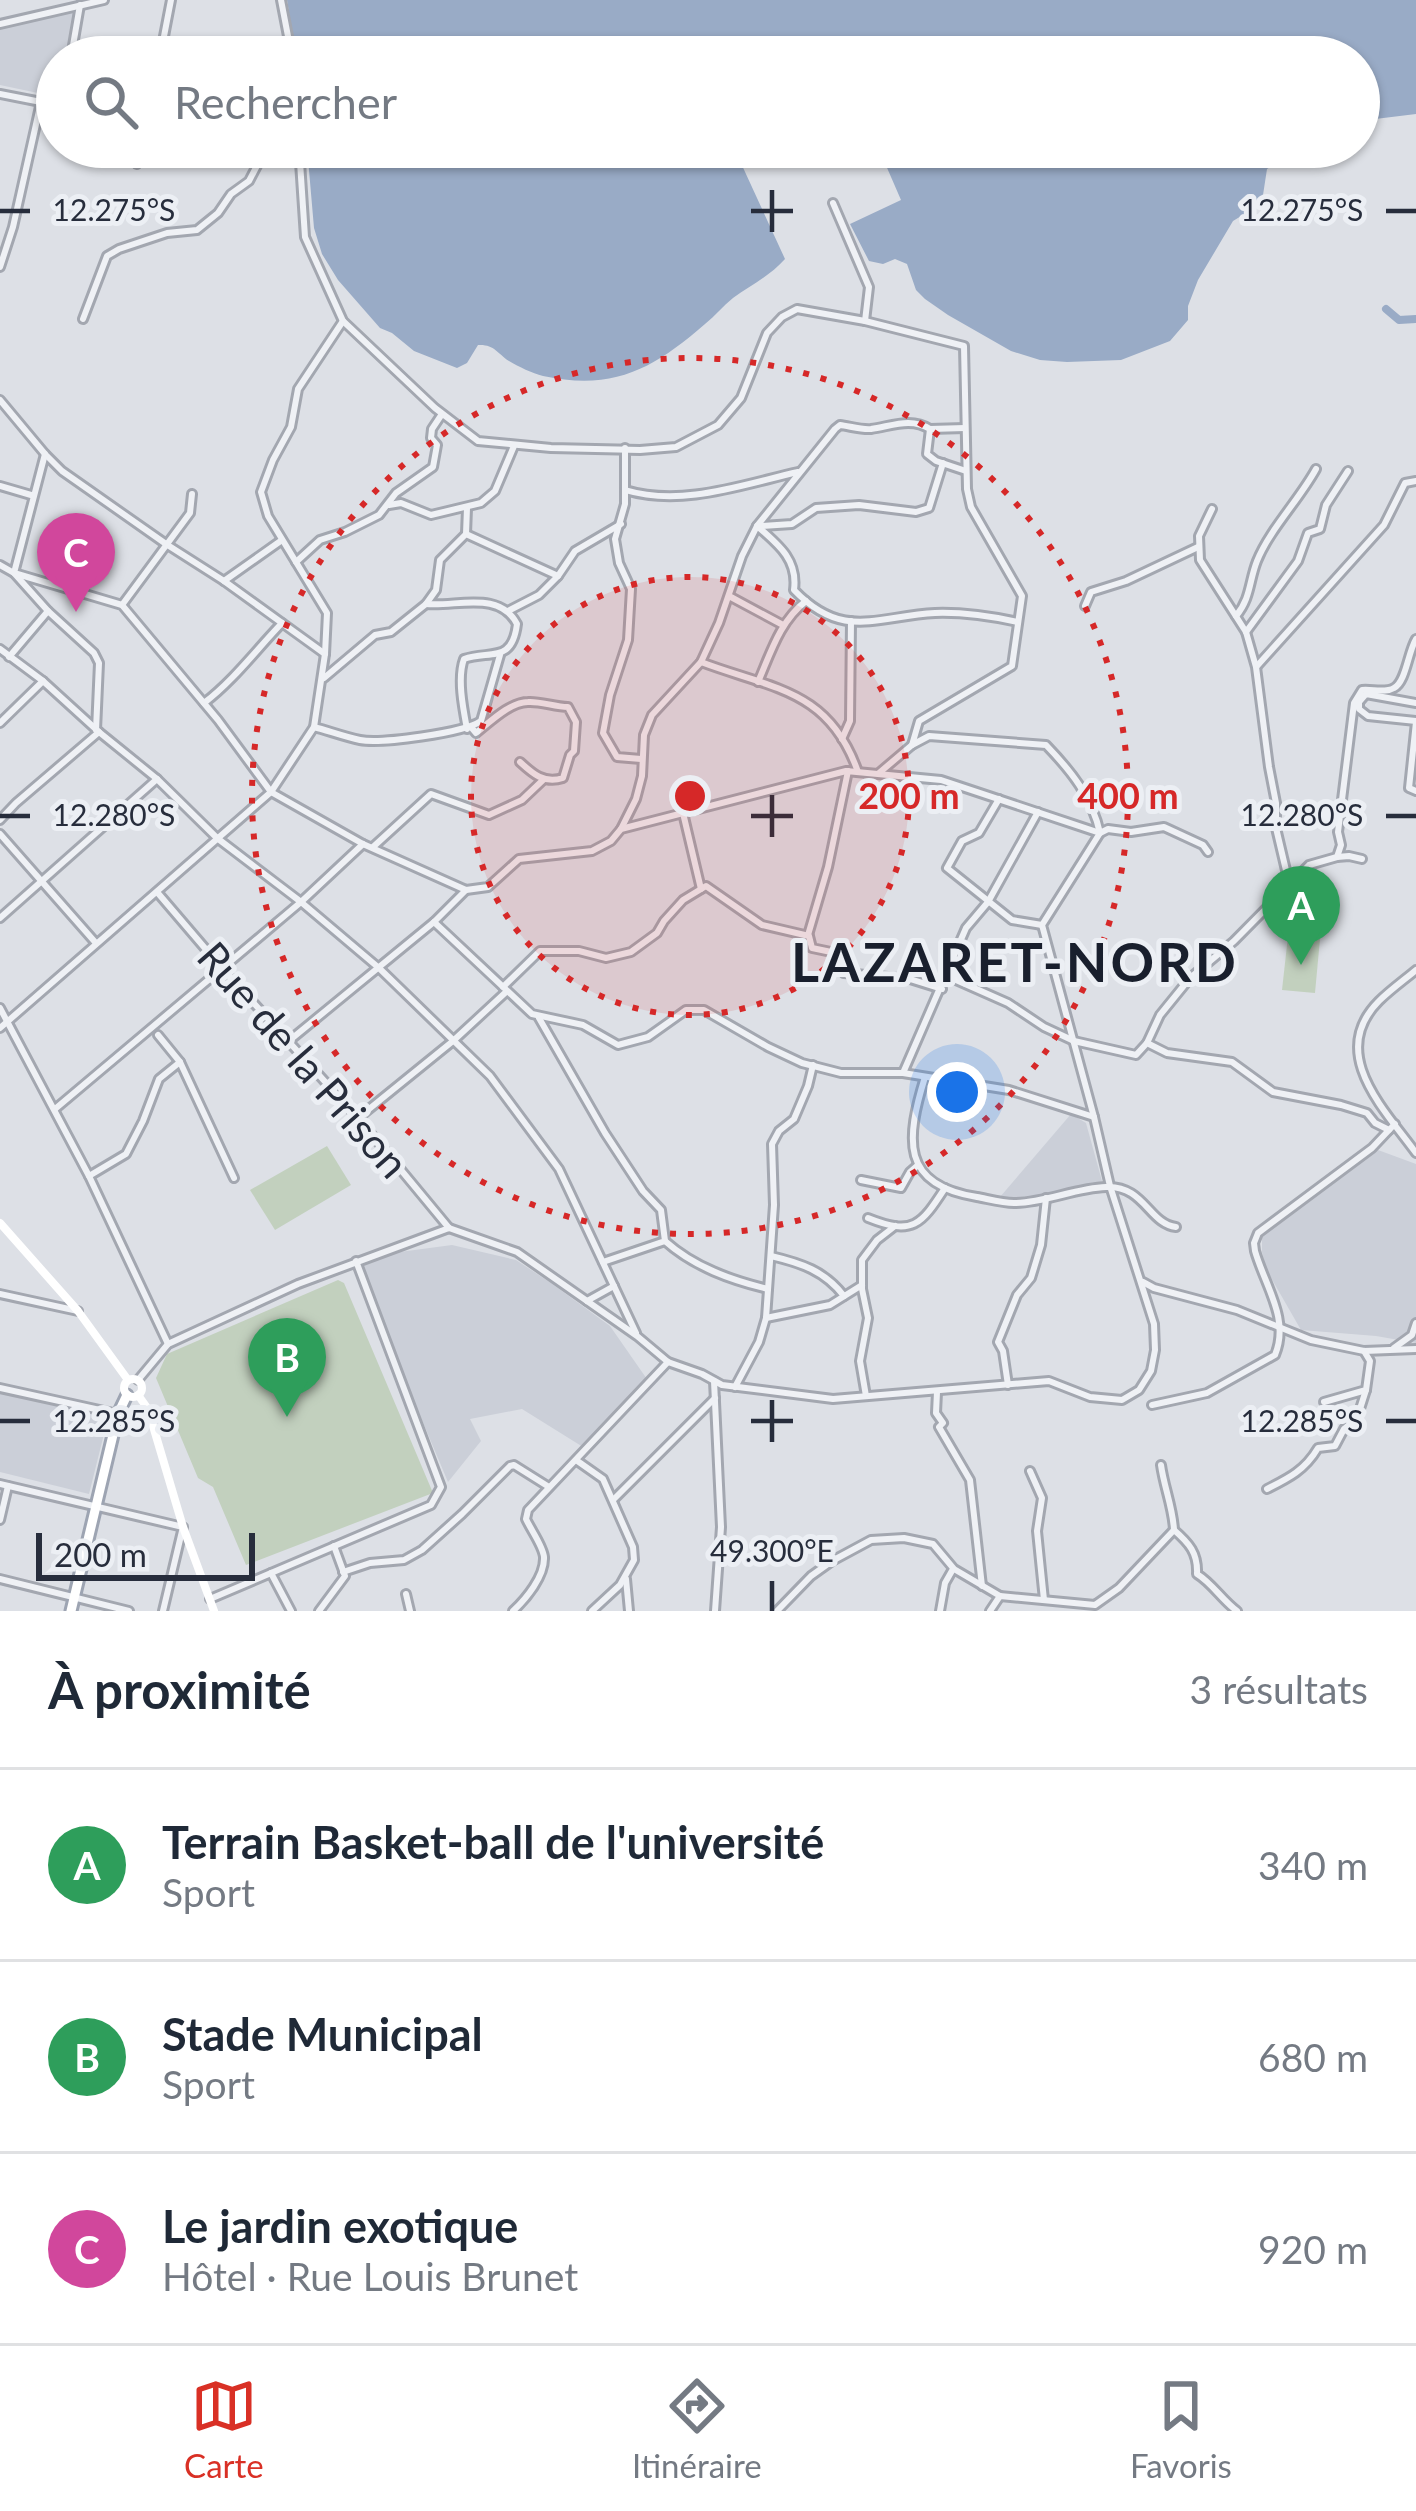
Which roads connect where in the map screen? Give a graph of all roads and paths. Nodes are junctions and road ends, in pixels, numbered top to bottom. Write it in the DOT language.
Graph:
graph roads {
  1 [pos="45,0"];
  2 [pos="104,0"];
  3 [pos="171,0"];
  4 [pos="281,0"];
  5 [pos="80,5"];
  6 [pos="48,13"];
  7 [pos="0,24"];
  8 [pos="75,36"];
  9 [pos="164,36"];
  10 [pos="288,36"];
  11 [pos="0,94"];
  12 [pos="36,101"];
  13 [pos="36,124"];
  14 [pos="256,168"];
  15 [pos="300,168"];
  16 [pos="833,203"];
  17 [pos="0,267"];
  18 [pos="83,319"];
  19 [pos="343,321"];
  20 [pos="865,321"];
  21 [pos="0,400"];
  22 [pos="442,413"];
  23 [pos="965,428"];
  24 [pos="930,429"];
  25 [pos="515,444"];
  26 [pos="626,448"];
  27 [pos="45,454"];
  28 [pos="943,463"];
  29 [pos="1316,469"];
  30 [pos="966,471"];
  31 [pos="1348,471"];
  32 [pos="802,472"];
  33 [pos="1416,481"];
  34 [pos="0,486"];
  35 [pos="625,490"];
  36 [pos="192,494"];
  37 [pos="32,496"];
  38 [pos="389,505"];
  39 [pos="466,507"];
  40 [pos="1212,509"];
  41 [pos="622,524"];
  42 [pos="758,526"];
  43 [pos="466,534"];
  44 [pos="282,540"];
  45 [pos="166,544"];
  46 [pos="1198,548"];
  47 [pos="296,562"];
  48 [pos="0,566"];
  49 [pos="14,573"];
  50 [pos="557,576"];
  51 [pos="224,580"];
  52 [pos="729,596"];
  53 [pos="806,601"];
  54 [pos="425,604"];
  55 [pos="122,605"];
  56 [pos="1085,606"];
  57 [pos="48,611"];
  58 [pos="508,611"];
  59 [pos="1236,616"];
  60 [pos="851,621"];
  61 [pos="282,622"];
  62 [pos="1018,622"];
  63 [pos="783,625"];
  64 [pos="1246,632"];
  65 [pos="1416,640"];
  66 [pos="0,650"];
  67 [pos="325,654"];
  68 [pos="500,655"];
  69 [pos="9,657"];
  70 [pos="701,662"];
  71 [pos="1256,667"];
  72 [pos="322,680"];
  73 [pos="44,681"];
  74 [pos="758,682"];
  75 [pos="204,703"];
  76 [pos="1416,703"];
  77 [pos="1416,722"];
  78 [pos="0,723"];
  79 [pos="314,727"];
  80 [pos="469,728"];
  81 [pos="98,731"];
  82 [pos="842,739"];
  83 [pos="912,745"];
  84 [pos="643,759"];
  85 [pos="520,762"];
  86 [pos="848,771"];
  87 [pos="858,772"];
  88 [pos="879,773"];
  89 [pos="157,779"];
  90 [pos="544,779"];
  91 [pos="1416,791"];
  92 [pos="271,792"];
  93 [pos="999,799"];
  94 [pos="1038,812"];
  95 [pos="683,813"];
  96 [pos="0,820"];
  97 [pos="621,829"];
  98 [pos="1100,832"];
  99 [pos="0,833"];
  100 [pos="217,838"];
  101 [pos="363,844"];
  102 [pos="373,848"];
  103 [pos="1208,852"];
  104 [pos="1337,857"];
  105 [pos="1362,860"];
  106 [pos="43,882"];
  107 [pos="1289,884"];
  108 [pos="466,890"];
  109 [pos="701,890"];
  110 [pos="157,892"];
  111 [pos="301,902"];
  112 [pos="988,902"];
  113 [pos="0,918"];
  114 [pos="434,922"];
  115 [pos="1042,925"];
  116 [pos="808,935"];
  117 [pos="95,942"];
  118 [pos="221,967"];
  119 [pos="379,968"];
  120 [pos="1416,970"];
  121 [pos="947,976"];
  122 [pos="505,989"];
  123 [pos="942,989"];
  124 [pos="0,1008"];
  125 [pos="539,1018"];
  126 [pos="4,1024"];
  127 [pos="158,1035"];
  128 [pos="290,1040"];
  129 [pos="453,1041"];
  130 [pos="1073,1041"];
  131 [pos="1147,1043"];
  132 [pos="180,1062"];
  133 [pos="812,1065"];
  134 [pos="904,1073"];
  135 [pos="925,1077"];
  136 [pos="55,1109"];
  137 [pos="1094,1117"];
  138 [pos="358,1118"];
  139 [pos="1392,1127"];
  140 [pos="1416,1153"];
  141 [pos="918,1165"];
  142 [pos="89,1176"];
  143 [pos="234,1178"];
  144 [pos="861,1180"];
  145 [pos="1110,1186"];
  146 [pos="945,1188"];
  147 [pos="1046,1198"];
  148 [pos="868,1219"];
  149 [pos="0,1223"];
  150 [pos="895,1226"];
  151 [pos="1176,1227"];
  152 [pos="449,1228"];
  153 [pos="665,1240"];
  154 [pos="771,1256"];
  155 [pos="356,1261"];
  156 [pos="603,1262"];
  157 [pos="1140,1280"];
  158 [pos="862,1285"];
  159 [pos="614,1286"];
  160 [pos="768,1288"];
  161 [pos="0,1294"];
  162 [pos="844,1296"];
  163 [pos="587,1301"];
  164 [pos="622,1304"];
  165 [pos="78,1311"];
  166 [pos="606,1314"];
  167 [pos="766,1318"];
  168 [pos="1416,1323"];
  169 [pos="1281,1326"];
  170 [pos="638,1336"];
  171 [pos="168,1344"];
  172 [pos="1416,1349"];
  173 [pos="1391,1350"];
  174 [pos="1364,1351"];
  175 [pos="668,1362"];
  176 [pos="133,1380"];
  177 [pos="714,1381"];
  178 [pos="1008,1385"];
  179 [pos="735,1387"];
  180 [pos="0,1388"];
  181 [pos="937,1390"];
  182 [pos="1366,1390"];
  183 [pos="133,1395"];
  184 [pos="866,1396"];
  185 [pos="716,1398"];
  186 [pos="1324,1402"];
  187 [pos="1152,1406"];
  188 [pos="118,1414"];
  189 [pos="576,1460"];
  190 [pos="1161,1465"];
  191 [pos="1030,1472"];
  192 [pos="4,1485"];
  193 [pos="549,1487"];
  194 [pos="1267,1489"];
  195 [pos="613,1500"];
  196 [pos="94,1507"];
  197 [pos="0,1520"];
  198 [pos="183,1527"];
  199 [pos="1174,1530"];
  200 [pos="334,1546"];
  201 [pos="954,1569"];
  202 [pos="344,1572"];
  203 [pos="271,1573"];
  204 [pos="626,1574"];
  205 [pos="0,1579"];
  206 [pos="982,1586"];
  207 [pos="406,1594"];
  208 [pos="1000,1596"];
  209 [pos="74,1597"];
  210 [pos="210,1599"];
  211 [pos="1222,1599"];
  212 [pos="1044,1600"];
  213 [pos="1097,1608"];
  214 [pos="71,1611"];
  215 [pos="129,1611"];
  216 [pos="163,1611"];
  217 [pos="214,1611"];
  218 [pos="291,1611"];
  219 [pos="319,1611"];
  220 [pos="410,1611"];
  221 [pos="514,1611"];
  222 [pos="592,1611"];
  223 [pos="629,1611"];
  224 [pos="715,1611"];
  225 [pos="777,1611"];
  226 [pos="940,1611"];
  227 [pos="990,1611"];
  228 [pos="1215,1611"];
  229 [pos="1237,1611"];
  1 -- 6 [label="street"];
  2 -- 5 [label="street"];
  3 -- 9 [label="street"];
  4 -- 10 [label="street"];
  5 -- 6 [label="street"];
  5 -- 8 [label="street"];
  6 -- 7 [label="street"];
  11 -- 12 [label="street"];
  13 -- 17 [label="street"];
  14 -- 18 [label="street"];
  15 -- 19 [label="street"];
  16 -- 20 [label="street"];
  19 -- 22 [label="street"];
  19 -- 44 [label="street"];
  20 -- 23 [label="street"];
  20 -- 26 [label="street"];
  21 -- 27 [label="street"];
  22 -- 25 [label="street"];
  22 -- 38 [label="street"];
  23 -- 24 [label="street"];
  23 -- 30 [label="street"];
  24 -- 28 [label="street"];
  24 -- 32 [label="street"];
  25 -- 26 [label="street"];
  25 -- 39 [label="street"];
  26 -- 35 [label="street"];
  27 -- 37 [label="street"];
  27 -- 45 [label="street"];
  28 -- 30 [label="street"];
  28 -- 42 [label="street"];
  29 -- 59 [label="street"];
  30 -- 62 [label="street"];
  31 -- 64 [label="street"];
  32 -- 35 [label="street"];
  32 -- 42 [label="street"];
  33 -- 71 [label="street"];
  34 -- 37 [label="street"];
  35 -- 41 [label="street"];
  36 -- 45 [label="street"];
  37 -- 49 [label="street"];
  38 -- 39 [label="street"];
  38 -- 47 [label="street"];
  39 -- 43 [label="street"];
  40 -- 46 [label="street"];
  41 -- 50 [label="street"];
  41 -- 84 [label="street"];
  42 -- 52 [label="street"];
  42 -- 53 [label="street"];
  43 -- 50 [label="street"];
  43 -- 54 [label="street"];
  44 -- 47 [label="street"];
  44 -- 51 [label="street"];
  45 -- 51 [label="street"];
  45 -- 55 [label="street"];
  46 -- 56 [label="street"];
  46 -- 59 [label="street"];
  47 -- 67 [label="street"];
  48 -- 49 [label="street"];
  49 -- 55 [label="street"];
  49 -- 57 [label="street"];
  50 -- 58 [label="street"];
  51 -- 61 [label="street"];
  52 -- 63 [label="street"];
  52 -- 70 [label="street"];
  53 -- 60 [label="street"];
  53 -- 63 [label="street"];
  54 -- 58 [label="street"];
  54 -- 72 [label="street"];
  55 -- 75 [label="street"];
  57 -- 69 [label="street"];
  57 -- 81 [label="street"];
  58 -- 68 [label="street"];
  59 -- 64 [label="street"];
  60 -- 62 [label="street"];
  60 -- 82 [label="street"];
  61 -- 67 [label="street"];
  61 -- 75 [label="street"];
  62 -- 83 [label="street"];
  63 -- 74 [label="street"];
  64 -- 71 [label="street"];
  65 -- 104 [label="street"];
  66 -- 69 [label="street"];
  67 -- 72 [label="street"];
  68 -- 80 [label="street"];
  68 -- 80 [label="street"];
  69 -- 73 [label="street"];
  70 -- 74 [label="street"];
  70 -- 84 [label="street"];
  71 -- 107 [label="street"];
  72 -- 79 [label="street"];
  73 -- 78 [label="street"];
  73 -- 81 [label="street"];
  74 -- 82 [label="street"];
  75 -- 92 [label="street"];
  76 -- 77 [label="street"];
  77 -- 91 [label="street"];
  79 -- 80 [label="street"];
  79 -- 92 [label="street"];
  80 -- 90 [label="street"];
  81 -- 89 [label="street"];
  81 -- 96 [label="street"];
  82 -- 87 [label="street"];
  83 -- 88 [label="street"];
  83 -- 98 [label="street"];
  84 -- 97 [label="street"];
  85 -- 90 [label="street"];
  86 -- 87 [label="street"];
  86 -- 95 [label="street"];
  86 -- 116 [label="street"];
  87 -- 88 [label="street"];
  88 -- 93 [label="street"];
  89 -- 100 [label="street"];
  89 -- 106 [label="street"];
  90 -- 102 [label="street"];
  92 -- 100 [label="street"];
  92 -- 101 [label="street"];
  93 -- 94 [label="street"];
  93 -- 112 [label="street"];
  94 -- 98 [label="street"];
  94 -- 112 [label="street"];
  95 -- 97 [label="street"];
  95 -- 109 [label="street"];
  97 -- 108 [label="street"];
  98 -- 103 [label="street"];
  98 -- 115 [label="street"];
  99 -- 106 [label="street"];
  100 -- 110 [label="street"];
  100 -- 111 [label="street"];
  101 -- 102 [label="street"];
  101 -- 111 [label="street"];
  102 -- 108 [label="street"];
  104 -- 105 [label="street"];
  104 -- 107 [label="street"];
  106 -- 113 [label="street"];
  106 -- 117 [label="street"];
  107 -- 131 [label="street"];
  108 -- 114 [label="street"];
  109 -- 116 [label="street"];
  109 -- 122 [label="street"];
  110 -- 117 [label="street"];
  110 -- 118 [label="street, Rue de la Prison"];
  111 -- 118 [label="street"];
  111 -- 119 [label="street"];
  112 -- 115 [label="street"];
  112 -- 121 [label="street"];
  114 -- 119 [label="street"];
  114 -- 122 [label="street"];
  115 -- 130 [label="street"];
  116 -- 123 [label="street"];
  117 -- 126 [label="street"];
  118 -- 128 [label="street, Rue de la Prison"];
  118 -- 136 [label="street"];
  119 -- 128 [label="street"];
  119 -- 129 [label="street"];
  120 -- 139 [label="street"];
  121 -- 123 [label="street"];
  121 -- 130 [label="street"];
  122 -- 125 [label="street"];
  122 -- 129 [label="street"];
  123 -- 134 [label="street"];
  124 -- 126 [label="street"];
  125 -- 133 [label="street"];
  125 -- 153 [label="street"];
  126 -- 136 [label="street"];
  127 -- 132 [label="street"];
  128 -- 138 [label="street, Rue de la Prison"];
  129 -- 138 [label="street"];
  129 -- 156 [label="street"];
  130 -- 131 [label="street"];
  130 -- 137 [label="street"];
  131 -- 139 [label="street"];
  132 -- 142 [label="street"];
  132 -- 143 [label="street"];
  133 -- 134 [label="street"];
  133 -- 154 [label="street"];
  134 -- 135 [label="street"];
  135 -- 137 [label="street"];
  135 -- 141 [label="street"];
  136 -- 142 [label="street"];
  137 -- 145 [label="street"];
  138 -- 152 [label="street, Rue de la Prison"];
  139 -- 140 [label="street"];
  139 -- 169 [label="street"];
  141 -- 144 [label="street"];
  141 -- 146 [label="street"];
  142 -- 171 [label="street"];
  145 -- 147 [label="street"];
  145 -- 151 [label="street"];
  145 -- 157 [label="street"];
  146 -- 147 [label="street"];
  146 -- 150 [label="street"];
  147 -- 178 [label="street"];
  148 -- 150 [label="street"];
  149 -- 165 [label="main road"];
  150 -- 158 [label="street"];
  152 -- 155 [label="street"];
  152 -- 163 [label="street"];
  153 -- 156 [label="street"];
  153 -- 160 [label="street"];
  154 -- 160 [label="street"];
  154 -- 162 [label="street"];
  155 -- 171 [label="street"];
  155 -- 200 [label="street"];
  156 -- 159 [label="street"];
  157 -- 169 [label="street"];
  157 -- 178 [label="street"];
  158 -- 162 [label="street"];
  158 -- 184 [label="street"];
  159 -- 163 [label="street"];
  159 -- 164 [label="street"];
  160 -- 167 [label="street"];
  161 -- 165 [label="street"];
  162 -- 167 [label="street"];
  163 -- 166 [label="street"];
  164 -- 166 [label="street"];
  164 -- 170 [label="street"];
  165 -- 176 [label="main road"];
  166 -- 170 [label="street"];
  167 -- 179 [label="street"];
  168 -- 173 [label="street"];
  169 -- 174 [label="street"];
  169 -- 187 [label="street"];
  170 -- 175 [label="street"];
  171 -- 176 [label="street"];
  172 -- 173 [label="street"];
  173 -- 174 [label="street"];
  174 -- 182 [label="street"];
  175 -- 177 [label="street"];
  175 -- 189 [label="street"];
  176 -- 183 [label="main road"];
  176 -- 183 [label="main road"];
  177 -- 179 [label="street"];
  177 -- 185 [label="street"];
  178 -- 181 [label="street"];
  179 -- 184 [label="street"];
  180 -- 188 [label="street"];
  181 -- 184 [label="street"];
  181 -- 206 [label="street"];
  182 -- 186 [label="street"];
  182 -- 194 [label="street"];
  183 -- 188 [label="main road"];
  183 -- 198 [label="main road"];
  185 -- 195 [label="street"];
  185 -- 224 [label="street"];
  188 -- 196 [label="main road"];
  189 -- 193 [label="street"];
  189 -- 195 [label="street"];
  190 -- 199 [label="street"];
  191 -- 212 [label="street"];
  192 -- 196 [label="street"];
  192 -- 197 [label="street"];
  193 -- 202 [label="street"];
  193 -- 221 [label="street"];
  195 -- 204 [label="street"];
  196 -- 198 [label="street"];
  196 -- 209 [label="main road"];
  198 -- 210 [label="main road"];
  198 -- 216 [label="street"];
  199 -- 211 [label="street"];
  199 -- 213 [label="street"];
  200 -- 202 [label="street"];
  200 -- 203 [label="street"];
  201 -- 206 [label="street"];
  201 -- 225 [label="street"];
  201 -- 226 [label="street"];
  202 -- 219 [label="street"];
  203 -- 210 [label="street"];
  203 -- 218 [label="street"];
  204 -- 222 [label="street"];
  204 -- 223 [label="street"];
  205 -- 209 [label="street"];
  206 -- 208 [label="street"];
  207 -- 220 [label="street"];
  208 -- 212 [label="street"];
  208 -- 227 [label="street"];
  209 -- 214 [label="main road"];
  209 -- 215 [label="street"];
  210 -- 217 [label="main road"];
  211 -- 228 [label="street"];
  211 -- 229 [label="street"];
  212 -- 213 [label="street"];
}
